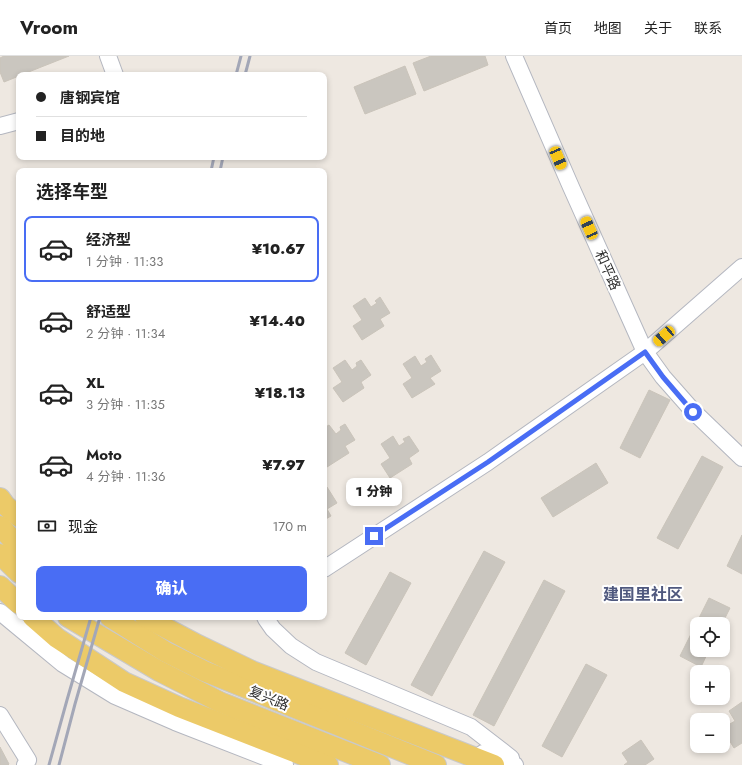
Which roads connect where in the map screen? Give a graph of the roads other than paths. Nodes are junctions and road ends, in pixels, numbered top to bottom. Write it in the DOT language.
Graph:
graph roads {
  1 [pos="108,56"];
  2 [pos="514,56"];
  3 [pos="114,72"];
  4 [pos="16,122"];
  5 [pos="0,126"];
  6 [pos="742,267"];
  7 [pos="645,352"];
  8 [pos="742,458"];
  9 [pos="0,487"];
  10 [pos="0,498"];
  11 [pos="16,504"];
  12 [pos="16,515"];
  13 [pos="0,526"];
  14 [pos="16,544"];
  15 [pos="0,554"];
  16 [pos="327,567"];
  17 [pos="16,570"];
  18 [pos="0,586"];
  19 [pos="16,601"];
  20 [pos="0,612"];
  21 [pos="36,620"];
  22 [pos="73,620"];
  23 [pos="115,620"];
  24 [pos="151,620"];
  25 [pos="171,620"];
  26 [pos="267,620"];
  27 [pos="0,715"];
  28 [pos="24,765"];
  29 [pos="285,765"];
  30 [pos="328,765"];
  31 [pos="380,765"];
  32 [pos="436,765"];
  33 [pos="494,765"];
  34 [pos="515,765"];
  35 [pos="520,765"];
  1 -- 3 [label="street"];
  2 -- 7 [label="street, 和平路"];
  4 -- 5 [label="street"];
  6 -- 7 [label="street"];
  7 -- 8 [label="street, 和平路"];
  7 -- 16 [label="street"];
  9 -- 11 [label="street"];
  10 -- 12 [label="main road"];
  13 -- 14 [label="main road"];
  15 -- 17 [label="main road"];
  18 -- 19 [label="main road"];
  20 -- 29 [label="street"];
  21 -- 30 [label="main road"];
  22 -- 31 [label="main road, 复兴路"];
  23 -- 32 [label="main road, 复兴路"];
  24 -- 33 [label="main road"];
  25 -- 34 [label="street"];
  26 -- 35 [label="street"];
  27 -- 28 [label="street"];
}
